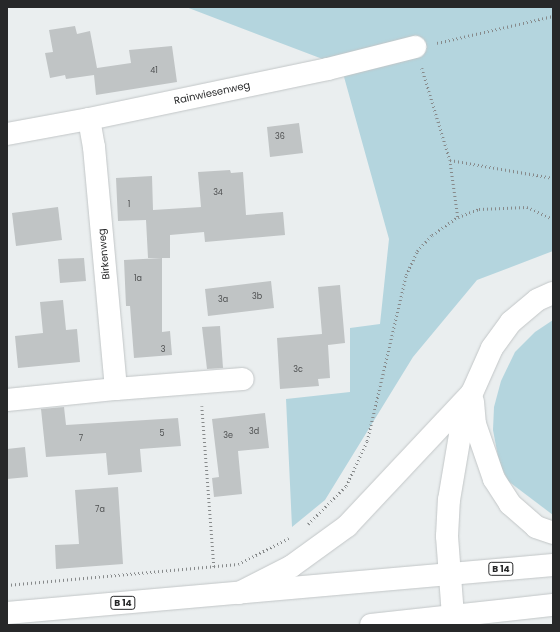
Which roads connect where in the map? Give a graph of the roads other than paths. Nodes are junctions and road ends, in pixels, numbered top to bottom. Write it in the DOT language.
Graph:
graph roads {
  1 [pos="415,47"];
  2 [pos="89,119"];
  3 [pos="7,134"];
  4 [pos="553,293"];
  5 [pos="243,379"];
  6 [pos="116,389"];
  7 [pos="472,393"];
  8 [pos="7,400"];
  9 [pos="553,533"];
  10 [pos="553,565"];
  11 [pos="449,575"];
  12 [pos="239,593"];
  13 [pos="553,605"];
  14 [pos="7,613"];
  15 [pos="454,616"];
  16 [pos="371,625"];
  1 -- 2 [label="main road, Rainwiesenweg"];
  2 -- 3 [label="main road, Rainwiesenweg"];
  2 -- 6 [label="main road, Birkenweg"];
  4 -- 7 [label="main road"];
  5 -- 6 [label="main road"];
  6 -- 8 [label="main road"];
  7 -- 9 [label="main road"];
  7 -- 11 [label="main road"];
  7 -- 12 [label="main road"];
  10 -- 11 [label="main road, B 14"];
  11 -- 12 [label="main road, B 14"];
  11 -- 15 [label="main road"];
  12 -- 14 [label="main road, B 14"];
  13 -- 15 [label="main road"];
  15 -- 16 [label="main road"];
}
